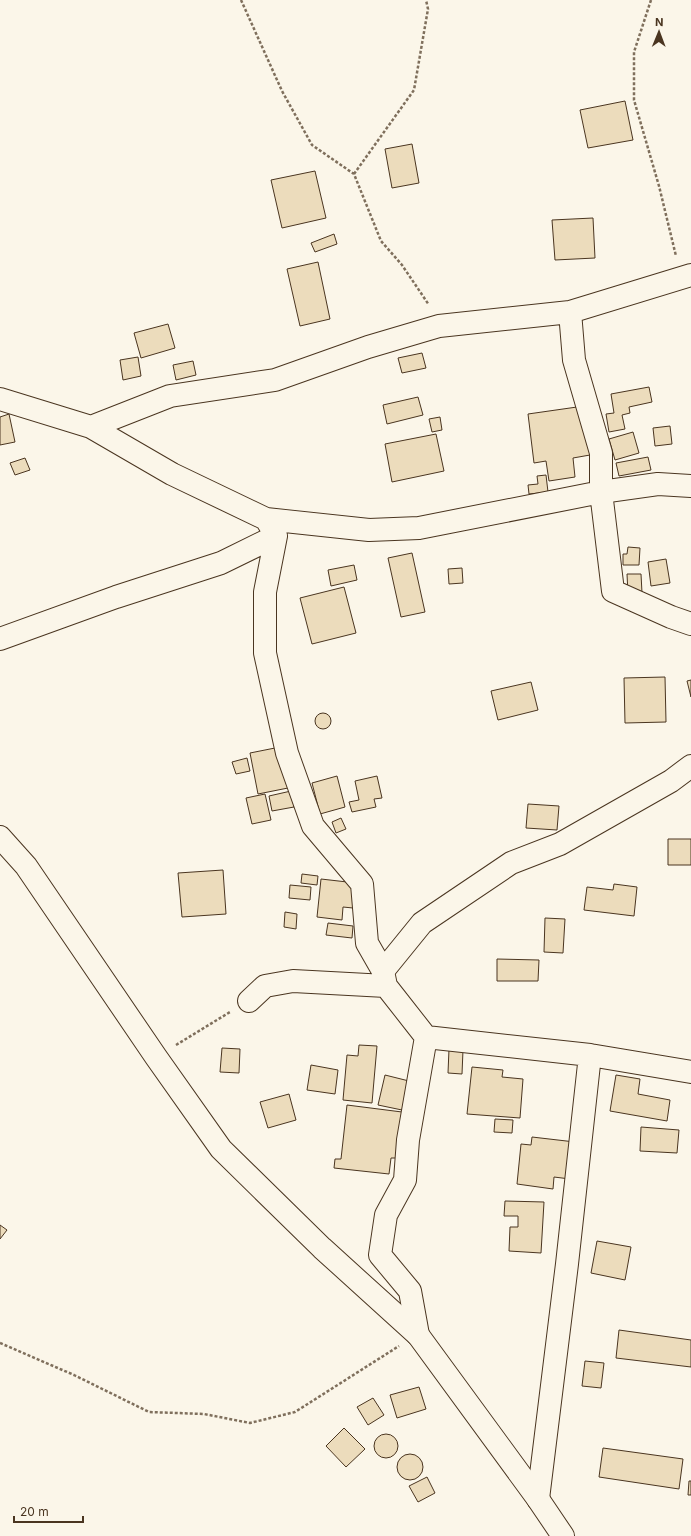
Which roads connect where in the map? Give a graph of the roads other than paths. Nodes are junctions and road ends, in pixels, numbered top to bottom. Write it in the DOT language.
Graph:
graph roads {
  1 [pos="686,277"];
  2 [pos="570,312"];
  3 [pos="0,399"];
  4 [pos="90,427"];
  5 [pos="691,486"];
  6 [pos="601,492"];
  7 [pos="271,527"];
  8 [pos="691,624"];
  9 [pos="0,639"];
  10 [pos="691,766"];
  11 [pos="0,837"];
  12 [pos="384,978"];
  13 [pos="249,1001"];
  14 [pos="426,1037"];
  15 [pos="590,1055"];
  16 [pos="691,1072"];
  17 [pos="418,1335"];
  18 [pos="538,1499"];
  19 [pos="563,1536"];
  1 -- 2 [label="street"];
  2 -- 4 [label="street"];
  2 -- 6 [label="street"];
  3 -- 4 [label="street"];
  4 -- 7 [label="street"];
  5 -- 6 [label="street"];
  6 -- 7 [label="street"];
  6 -- 8 [label="street"];
  7 -- 9 [label="street"];
  7 -- 12 [label="street"];
  10 -- 12 [label="street"];
  11 -- 17 [label="street"];
  12 -- 13 [label="street"];
  12 -- 14 [label="street"];
  14 -- 15 [label="street"];
  14 -- 17 [label="street"];
  15 -- 16 [label="street"];
  15 -- 18 [label="street"];
  17 -- 18 [label="street"];
  18 -- 19 [label="street"];
}
